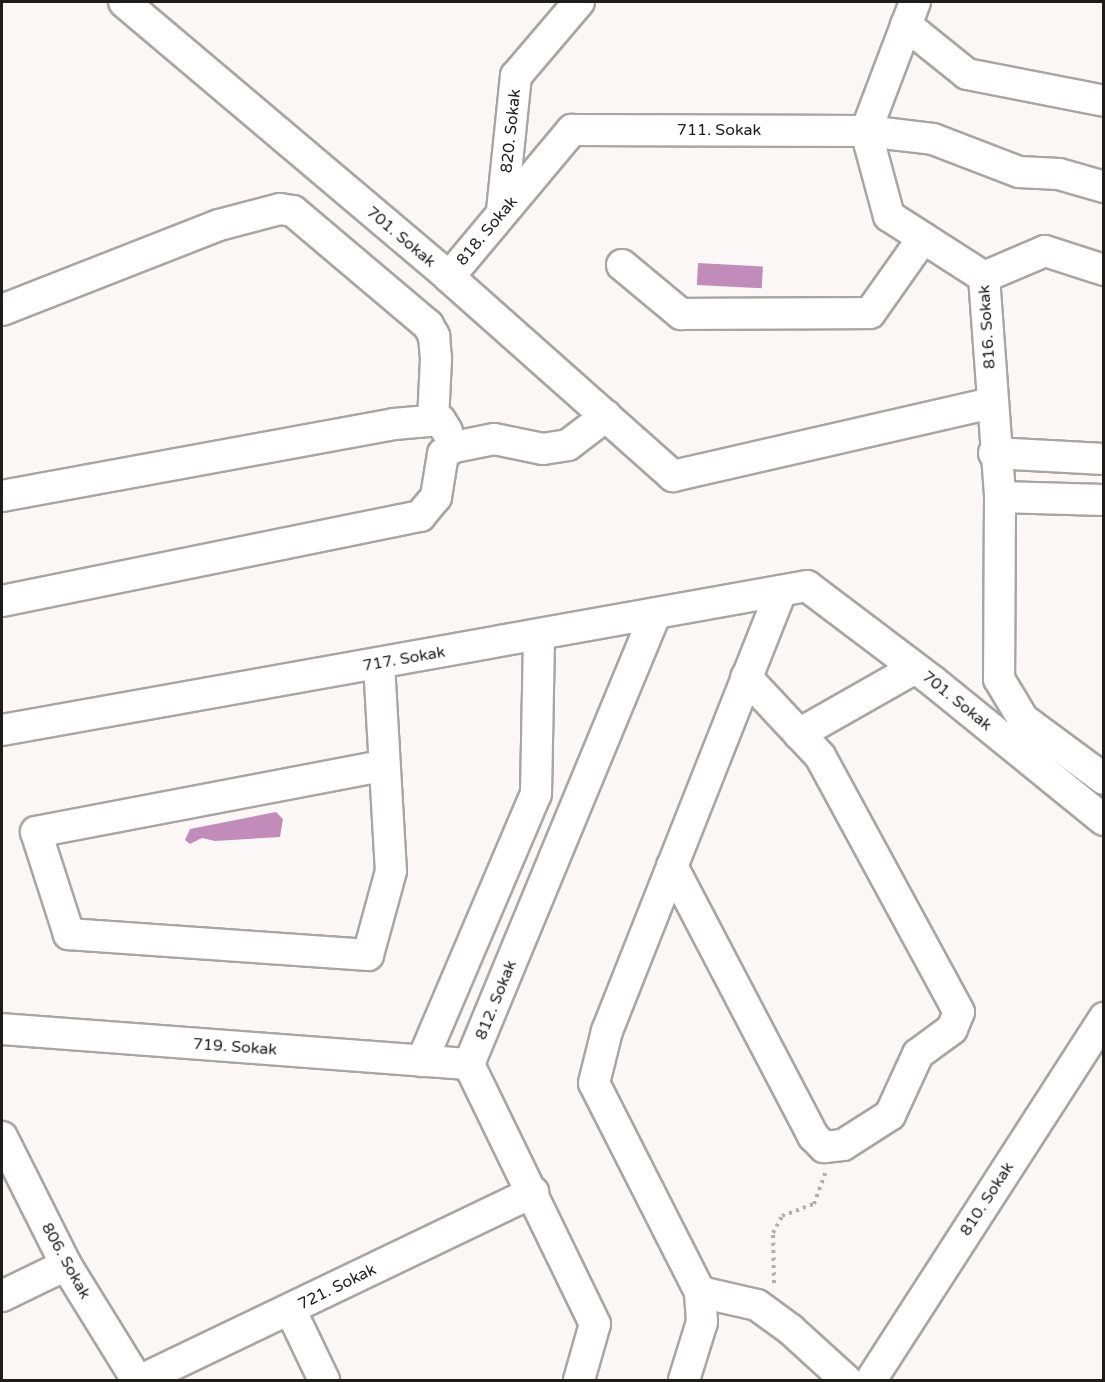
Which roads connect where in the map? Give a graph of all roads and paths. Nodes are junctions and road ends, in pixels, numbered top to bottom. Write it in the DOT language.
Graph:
graph roads {
  1 [pos="124,2"];
  2 [pos="579,2"];
  3 [pos="910,13"];
  4 [pos="1104,100"];
  5 [pos="572,130"];
  6 [pos="866,131"];
  7 [pos="1104,187"];
  8 [pos="502,211"];
  9 [pos="923,238"];
  10 [pos="622,265"];
  11 [pos="1104,270"];
  12 [pos="449,277"];
  13 [pos="984,277"];
  14 [pos="2,310"];
  15 [pos="992,403"];
  16 [pos="606,416"];
  17 [pos="433,420"];
  18 [pos="454,447"];
  19 [pos="994,453"];
  20 [pos="1104,459"];
  21 [pos="2,496"];
  22 [pos="1000,497"];
  23 [pos="1104,500"];
  24 [pos="794,589"];
  25 [pos="2,601"];
  26 [pos="655,614"];
  27 [pos="540,635"];
  28 [pos="379,664"];
  29 [pos="915,668"];
  30 [pos="746,677"];
  31 [pos="999,679"];
  32 [pos="954,699"];
  33 [pos="2,730"];
  34 [pos="799,734"];
  35 [pos="383,766"];
  36 [pos="1104,779"];
  37 [pos="1104,820"];
  38 [pos="672,866"];
  39 [pos="1104,1018"];
  40 [pos="2,1029"];
  41 [pos="423,1062"];
  42 [pos="469,1064"];
  43 [pos="2,1137"];
  44 [pos="833,1146"];
  45 [pos="533,1192"];
  46 [pos="66,1265"];
  47 [pos="700,1292"];
  48 [pos="2,1296"];
  49 [pos="757,1305"];
  50 [pos="290,1310"];
  51 [pos="139,1380"];
  52 [pos="324,1380"];
  53 [pos="579,1380"];
  54 [pos="684,1380"];
  55 [pos="846,1380"];
  56 [pos="870,1380"];
  1 -- 12 [label="street, 701. Sokak"];
  2 -- 8 [label="street, 820. Sokak"];
  3 -- 4 [label="street"];
  3 -- 6 [label="street"];
  5 -- 6 [label="street, 711. Sokak"];
  5 -- 8 [label="street, 818. Sokak"];
  6 -- 7 [label="street, 711. Sokak"];
  6 -- 9 [label="street, 816. Sokak"];
  8 -- 12 [label="street, 818. Sokak"];
  9 -- 10 [label="street"];
  9 -- 13 [label="street, 816. Sokak"];
  11 -- 13 [label="street"];
  12 -- 16 [label="street, 701. Sokak"];
  13 -- 15 [label="street, 816. Sokak"];
  14 -- 17 [label="street"];
  15 -- 16 [label="street, 701. Sokak"];
  15 -- 19 [label="street, 816. Sokak"];
  16 -- 18 [label="street"];
  17 -- 18 [label="street"];
  17 -- 21 [label="street"];
  18 -- 25 [label="street"];
  19 -- 20 [label="street"];
  19 -- 22 [label="street, 816. Sokak"];
  22 -- 23 [label="street"];
  22 -- 31 [label="street, 816. Sokak"];
  24 -- 26 [label="street, 717. Sokak"];
  24 -- 29 [label="street, 701. Sokak"];
  24 -- 30 [label="street"];
  26 -- 27 [label="street, 717. Sokak"];
  26 -- 42 [label="street, 812. Sokak"];
  27 -- 28 [label="street, 717. Sokak"];
  27 -- 41 [label="street"];
  28 -- 33 [label="street, 717. Sokak"];
  28 -- 35 [label="street"];
  29 -- 32 [label="street, 701. Sokak"];
  29 -- 34 [label="street"];
  30 -- 34 [label="street"];
  30 -- 38 [label="street"];
  31 -- 32 [label="street"];
  31 -- 36 [label="street, 701. Sokak"];
  32 -- 37 [label="street, 701. Sokak"];
  34 -- 44 [label="street"];
  35 -- 35 [label="street"];
  38 -- 44 [label="street"];
  38 -- 47 [label="street"];
  39 -- 56 [label="street, 810. Sokak"];
  40 -- 41 [label="street, 719. Sokak"];
  41 -- 42 [label="street, 719. Sokak"];
  42 -- 45 [label="street"];
  43 -- 46 [label="street, 806. Sokak"];
  44 -- 49 [label="path"];
  45 -- 50 [label="street, 721. Sokak"];
  45 -- 53 [label="street"];
  46 -- 48 [label="street"];
  46 -- 51 [label="street, 806. Sokak"];
  47 -- 49 [label="street"];
  47 -- 54 [label="street"];
  49 -- 55 [label="street"];
  50 -- 51 [label="street, 721. Sokak"];
  50 -- 52 [label="street"];
}
